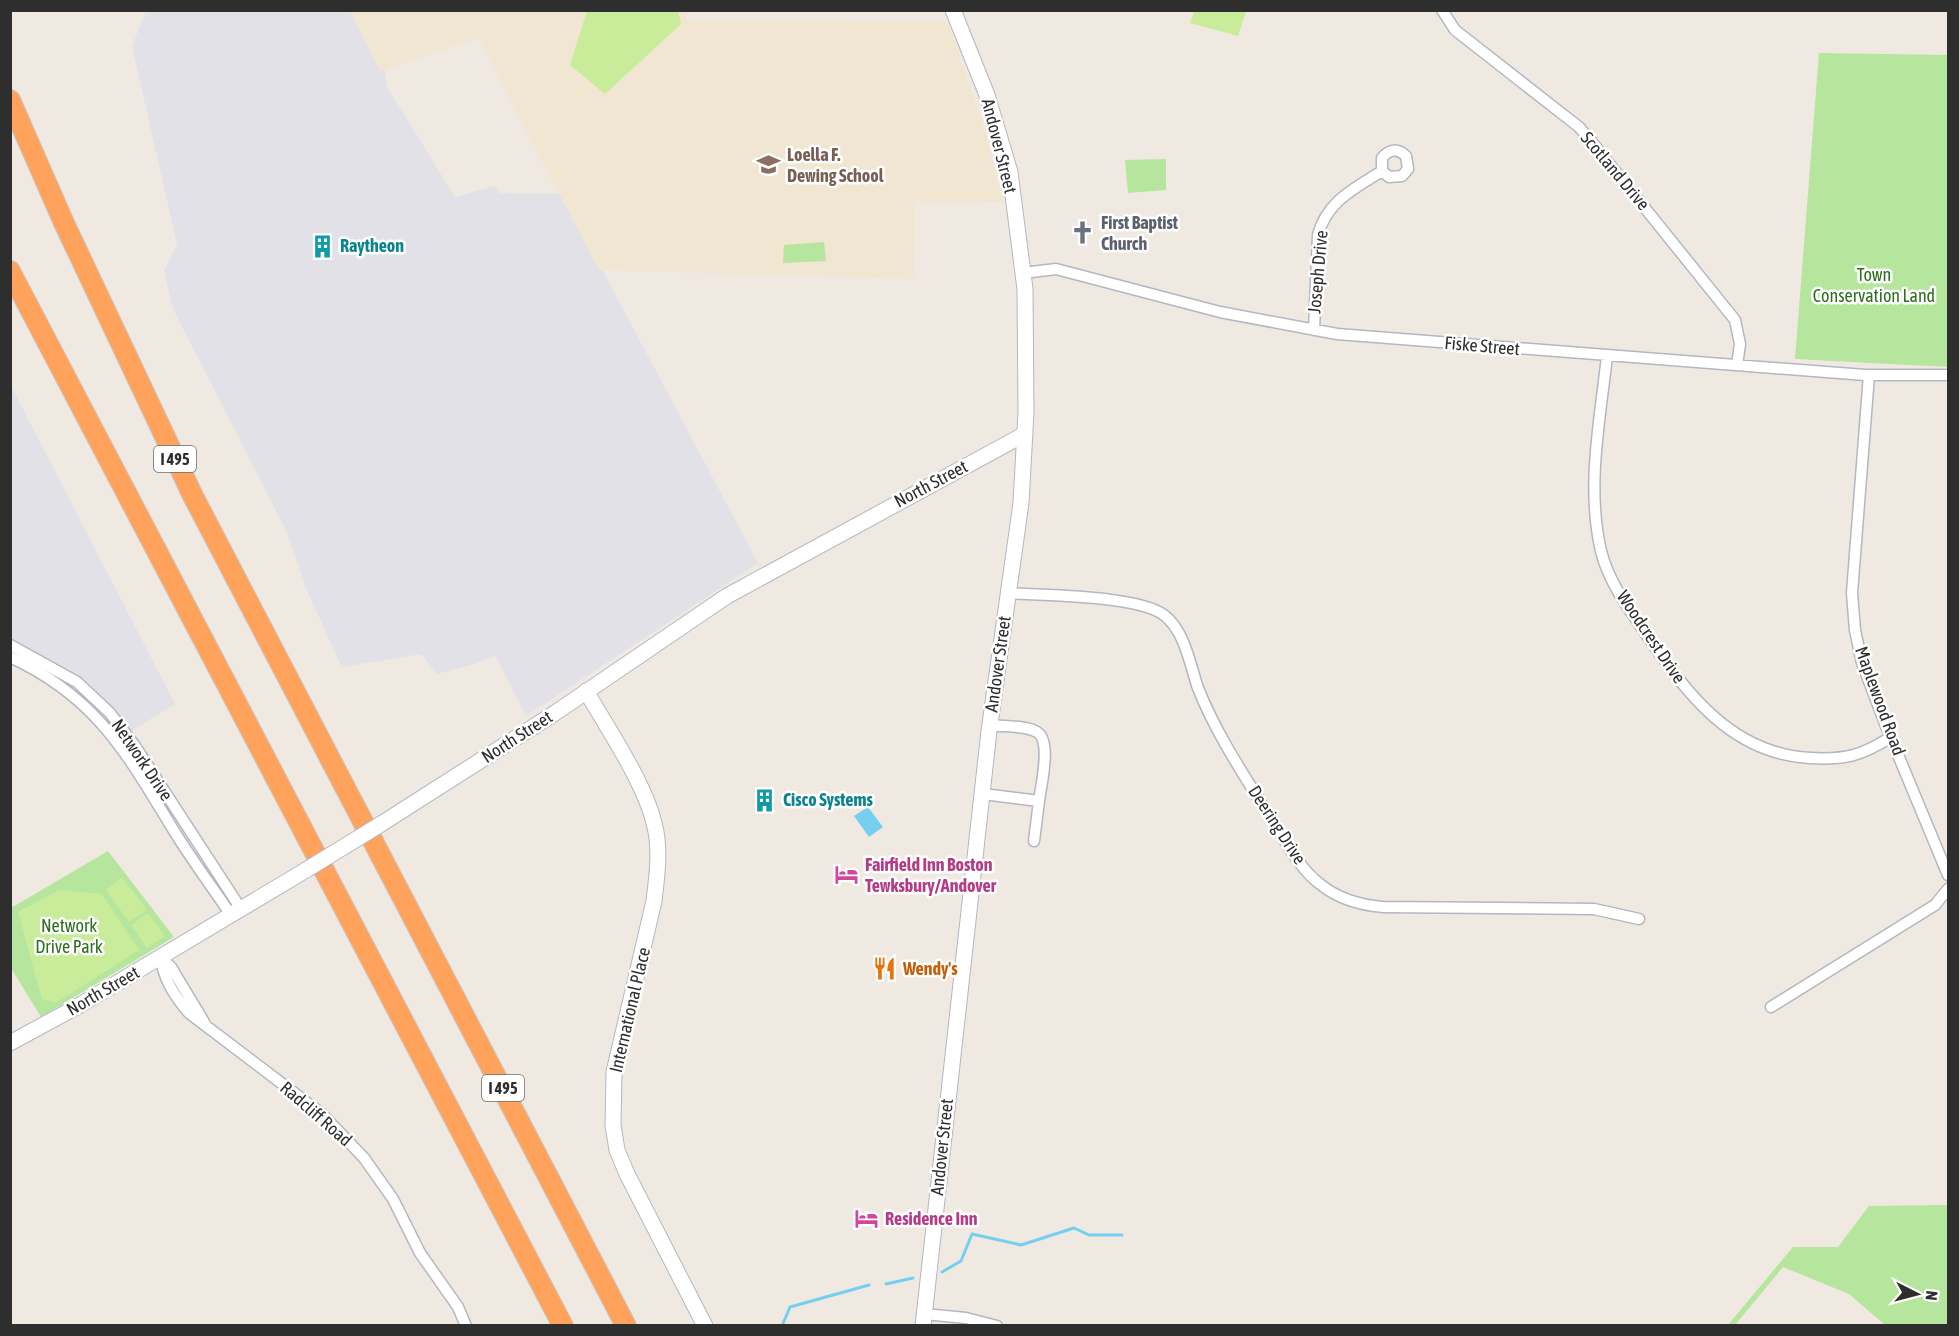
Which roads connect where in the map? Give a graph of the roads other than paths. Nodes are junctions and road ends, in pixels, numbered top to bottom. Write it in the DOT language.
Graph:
graph roads {
  1 [pos="954,10"];
  2 [pos="1442,10"];
  3 [pos="10,100"];
  4 [pos="1382,171"];
  5 [pos="10,272"];
  6 [pos="1023,273"];
  7 [pos="1314,330"];
  8 [pos="1607,356"];
  9 [pos="1737,365"];
  10 [pos="1869,375"];
  11 [pos="1948,375"];
  12 [pos="1025,434"];
  13 [pos="1008,593"];
  14 [pos="10,645"];
  15 [pos="10,657"];
  16 [pos="586,691"];
  17 [pos="990,725"];
  18 [pos="1891,737"];
  19 [pos="983,794"];
  20 [pos="1039,801"];
  21 [pos="1034,842"];
  22 [pos="1948,875"];
  23 [pos="1948,889"];
  24 [pos="236,912"];
  25 [pos="1639,919"];
  26 [pos="161,958"];
  27 [pos="1771,1007"];
  28 [pos="10,1043"];
  29 [pos="485,1178"];
  30 [pos="923,1320"];
  31 [pos="466,1326"];
  32 [pos="550,1326"];
  33 [pos="563,1326"];
  34 [pos="626,1326"];
  35 [pos="705,1326"];
  36 [pos="997,1326"];
  1 -- 6 [label="main road, Andover Street"];
  2 -- 9 [label="street, Scotland Drive"];
  3 -- 34 [label="highway, I 495"];
  4 -- 7 [label="street, Joseph Drive"];
  5 -- 29 [label="highway"];
  6 -- 7 [label="street, Fiske Street"];
  6 -- 12 [label="main road, Andover Street"];
  7 -- 8 [label="street, Fiske Street"];
  8 -- 9 [label="street, Fiske Street"];
  8 -- 18 [label="street, Woodcrest Drive"];
  9 -- 10 [label="street, Fiske Street"];
  10 -- 11 [label="street, Fiske Street"];
  10 -- 18 [label="street, Maplewood Road"];
  12 -- 13 [label="main road, Andover Street"];
  12 -- 16 [label="main road, North Street"];
  13 -- 17 [label="main road, Andover Street"];
  13 -- 25 [label="street, Deering Drive"];
  14 -- 24 [label="street, Network Drive"];
  15 -- 24 [label="street, Network Drive"];
  16 -- 24 [label="main road, North Street, bridge"];
  16 -- 35 [label="main road, International Place"];
  17 -- 19 [label="main road, Andover Street"];
  17 -- 20 [label="street"];
  18 -- 22 [label="street, Maplewood Road"];
  19 -- 20 [label="street"];
  19 -- 30 [label="main road, Andover Street"];
  20 -- 21 [label="street"];
  23 -- 27 [label="street"];
  24 -- 26 [label="main road, North Street"];
  26 -- 28 [label="main road, North Street"];
  26 -- 31 [label="street, Radcliff Road"];
  29 -- 32 [label="highway"];
  29 -- 33 [label="highway"];
  30 -- 36 [label="street"];
}
